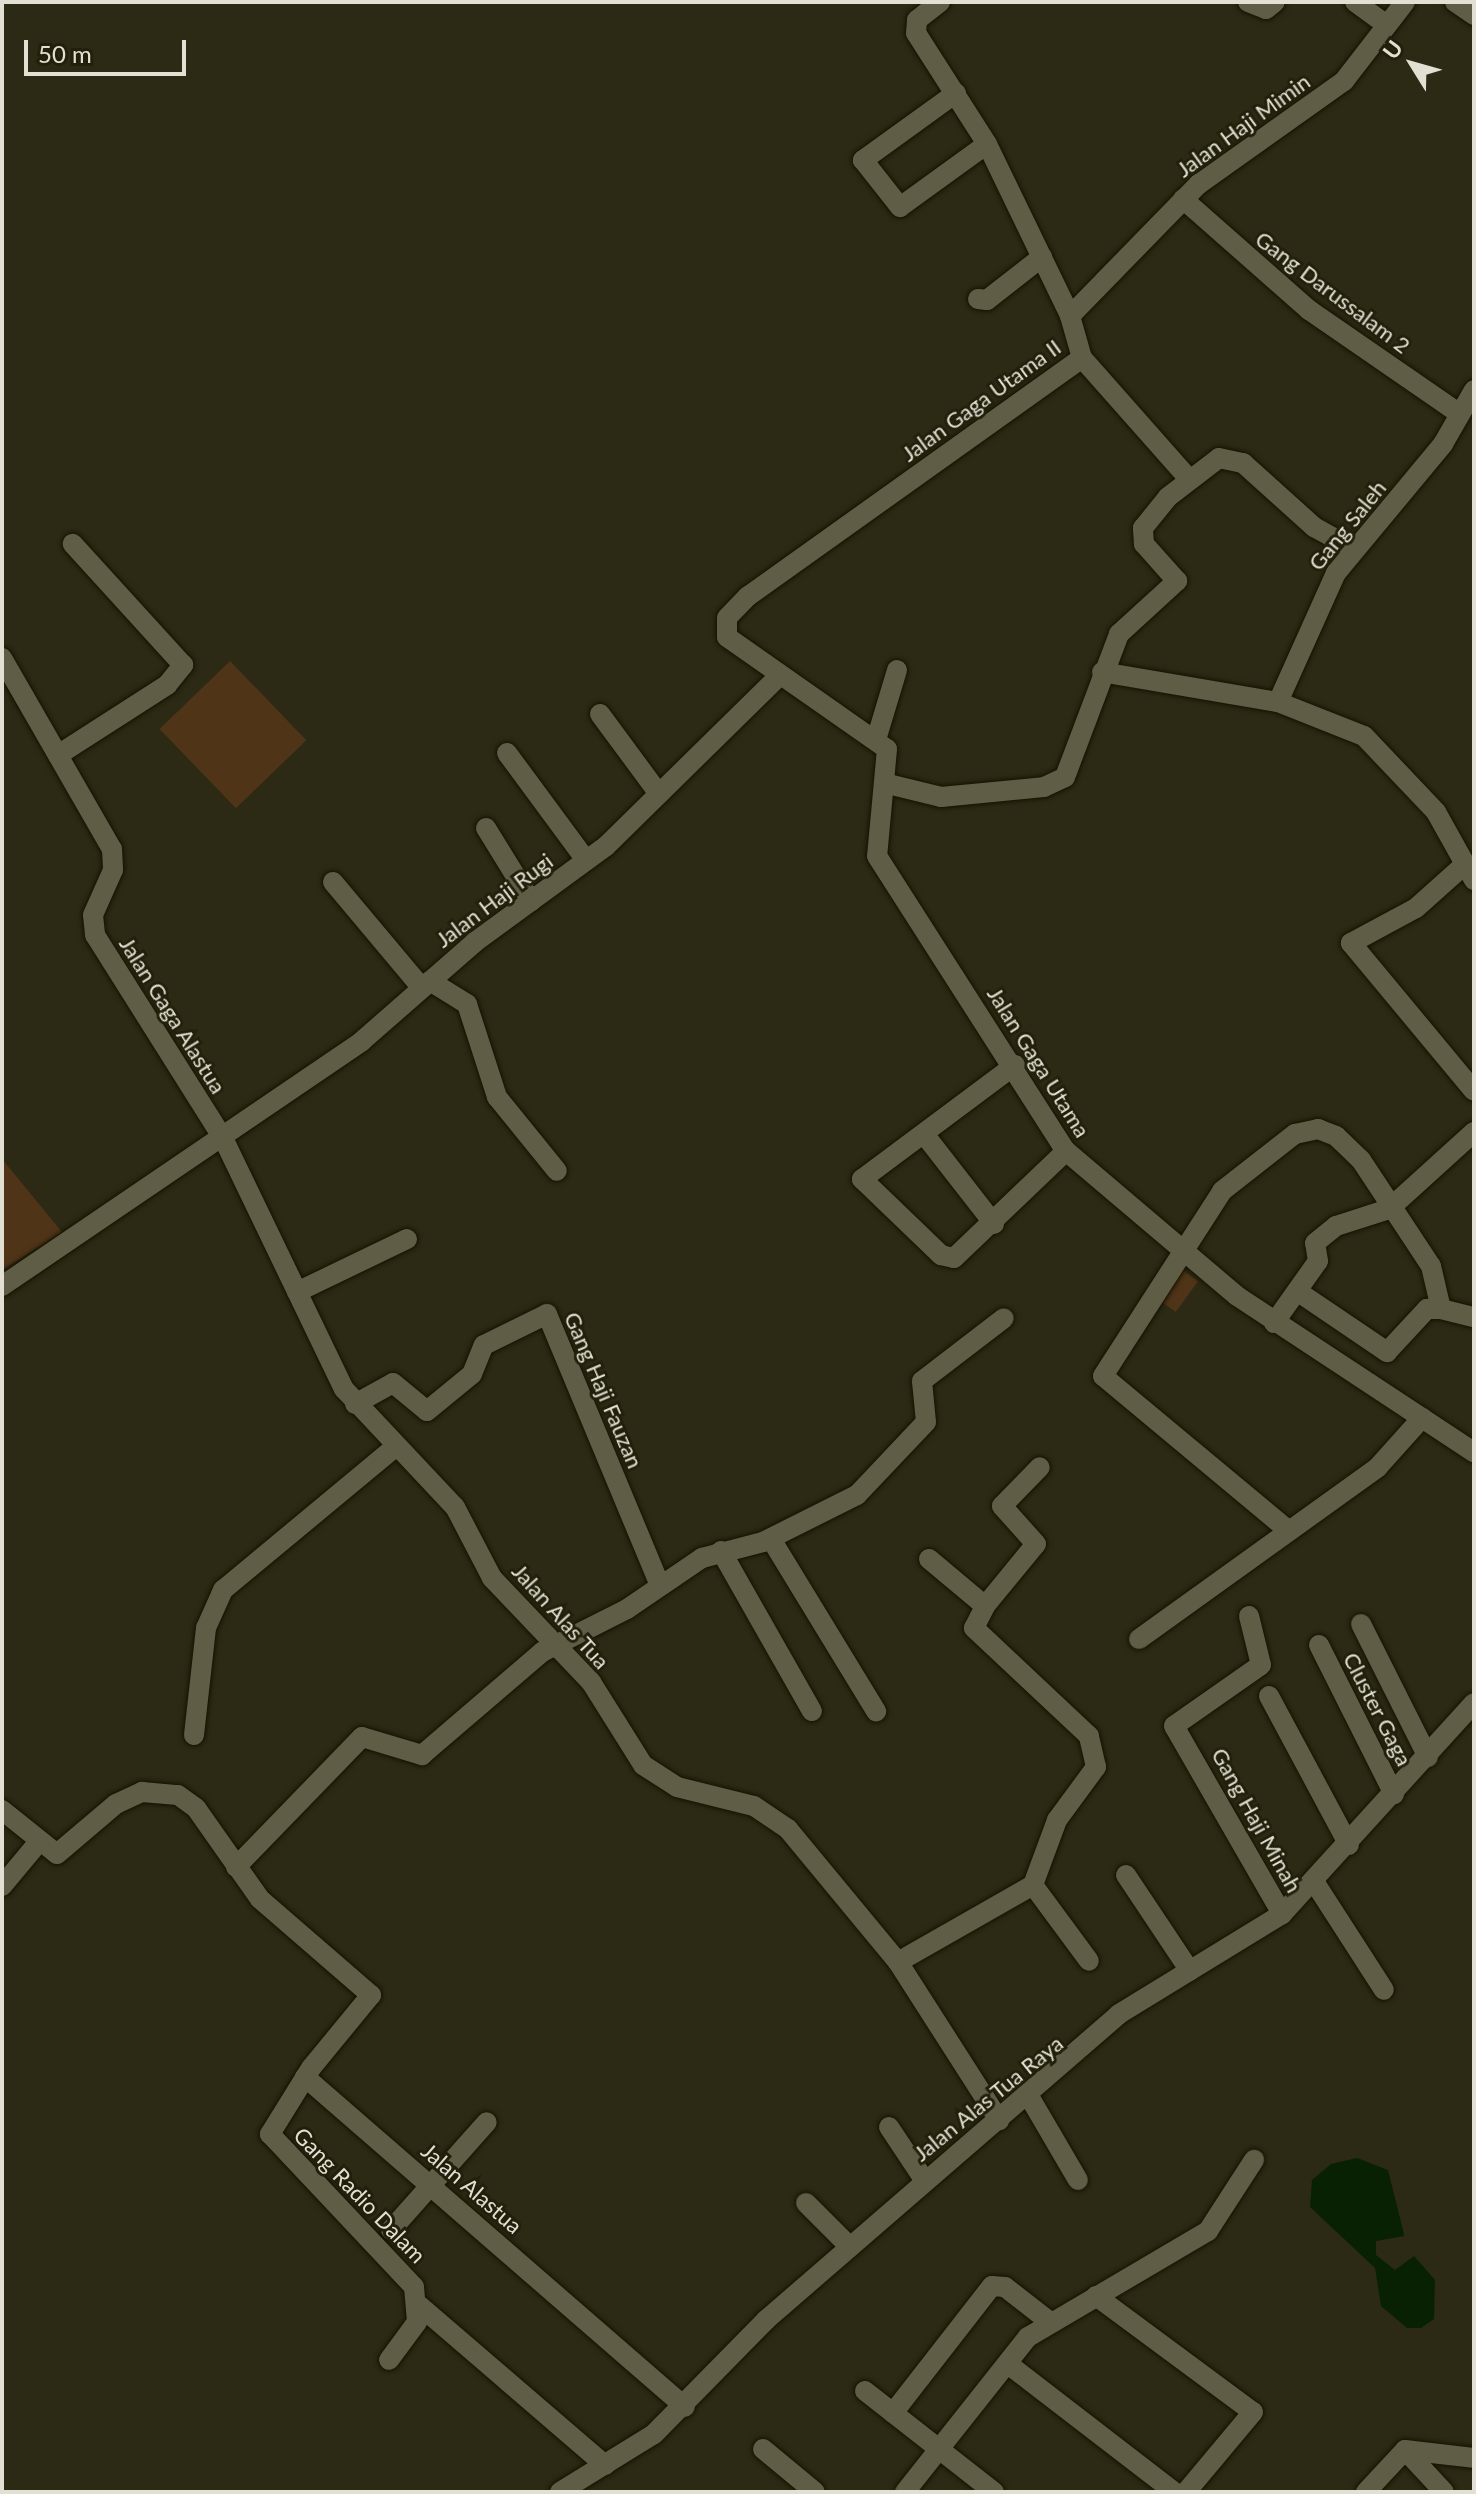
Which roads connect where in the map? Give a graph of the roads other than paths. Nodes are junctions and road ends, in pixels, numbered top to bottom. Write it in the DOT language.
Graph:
graph roads {
  1 [pos="940,2"];
  2 [pos="1248,2"];
  3 [pos="1275,2"];
  4 [pos="1355,2"];
  5 [pos="1405,2"];
  6 [pos="1387,25"];
  7 [pos="956,93"];
  8 [pos="987,144"];
  9 [pos="1183,199"];
  10 [pos="1042,257"];
  11 [pos="978,299"];
  12 [pos="1070,316"];
  13 [pos="1082,358"];
  14 [pos="1474,390"];
  15 [pos="1460,414"];
  16 [pos="1188,478"];
  17 [pos="73,544"];
  18 [pos="1354,549"];
  19 [pos="2,658"];
  20 [pos="897,670"];
  21 [pos="1102,672"];
  22 [pos="777,678"];
  23 [pos="1278,702"];
  24 [pos="600,714"];
  25 [pos="876,740"];
  26 [pos="507,753"];
  27 [pos="58,755"];
  28 [pos="884,783"];
  29 [pos="659,794"];
  30 [pos="486,828"];
  31 [pos="586,860"];
  32 [pos="1469,873"];
  33 [pos="333,882"];
  34 [pos="531,901"];
  35 [pos="426,984"];
  36 [pos="1015,1065"];
  37 [pos="1474,1091"];
  38 [pos="1474,1132"];
  39 [pos="924,1134"];
  40 [pos="224,1140"];
  41 [pos="1066,1151"];
  42 [pos="557,1171"];
  43 [pos="1389,1209"];
  44 [pos="994,1224"];
  45 [pos="407,1239"];
  46 [pos="1179,1252"];
  47 [pos="2,1286"];
  48 [pos="1297,1291"];
  49 [pos="297,1292"];
  50 [pos="1441,1309"];
  51 [pos="1474,1317"];
  52 [pos="1004,1318"];
  53 [pos="1274,1323"];
  54 [pos="355,1404"];
  55 [pos="1422,1418"];
  56 [pos="394,1448"];
  57 [pos="1473,1450"];
  58 [pos="1040,1467"];
  59 [pos="1289,1531"];
  60 [pos="771,1539"];
  61 [pos="721,1551"];
  62 [pos="929,1559"];
  63 [pos="660,1585"];
  64 [pos="985,1606"];
  65 [pos="1249,1616"];
  66 [pos="1361,1624"];
  67 [pos="1139,1639"];
  68 [pos="1319,1645"];
  69 [pos="557,1646"];
  70 [pos="1269,1696"];
  71 [pos="1474,1703"];
  72 [pos="812,1711"];
  73 [pos="876,1711"];
  74 [pos="194,1735"];
  75 [pos="1428,1757"];
  76 [pos="1394,1794"];
  77 [pos="2,1810"];
  78 [pos="38,1843"];
  79 [pos="1349,1845"];
  80 [pos="236,1867"];
  81 [pos="1126,1875"];
  82 [pos="1315,1883"];
  83 [pos="1033,1885"];
  84 [pos="2,1886"];
  85 [pos="1282,1914"];
  86 [pos="1089,1961"];
  87 [pos="898,1962"];
  88 [pos="1190,1971"];
  89 [pos="1384,1990"];
  90 [pos="305,2077"];
  91 [pos="1030,2098"];
  92 [pos="999,2120"];
  93 [pos="487,2122"];
  94 [pos="889,2127"];
  95 [pos="1254,2160"];
  96 [pos="1078,2180"];
  97 [pos="925,2181"];
  98 [pos="433,2183"];
  99 [pos="806,2203"];
  100 [pos="391,2230"];
  101 [pos="850,2247"];
  102 [pos="1096,2296"];
  103 [pos="420,2306"];
  104 [pos="1050,2322"];
  105 [pos="389,2360"];
  106 [pos="1008,2364"];
  107 [pos="865,2391"];
  108 [pos="685,2407"];
  109 [pos="893,2413"];
  110 [pos="763,2449"];
  111 [pos="1405,2450"];
  112 [pos="940,2451"];
  113 [pos="1474,2458"];
  114 [pos="605,2465"];
  115 [pos="794,2475"];
  116 [pos="560,2492"];
  117 [pos="780,2492"];
  118 [pos="815,2492"];
  119 [pos="905,2492"];
  120 [pos="994,2492"];
  121 [pos="1174,2492"];
  122 [pos="1186,2492"];
  123 [pos="1366,2492"];
  124 [pos="1444,2492"];
  1 -- 7 [label="street, Jalan Gaga Utama II"];
  2 -- 3 [label="street"];
  4 -- 6 [label="street"];
  5 -- 6 [label="street, Jalan Haji Mimin"];
  6 -- 9 [label="street, Jalan Haji Mimin"];
  7 -- 8 [label="street, Jalan Gaga Utama II"];
  7 -- 8 [label="street"];
  8 -- 10 [label="street, Jalan Gaga Utama II"];
  9 -- 12 [label="street, Jalan Haji Mimin"];
  9 -- 15 [label="street, Gang Darussalam 2"];
  10 -- 11 [label="street"];
  10 -- 12 [label="street, Jalan Gaga Utama II"];
  12 -- 13 [label="street, Jalan Gaga Utama II"];
  13 -- 16 [label="street"];
  13 -- 22 [label="street, Jalan Gaga Utama II"];
  14 -- 15 [label="street, Gang Saleh"];
  15 -- 18 [label="street, Gang Saleh"];
  16 -- 18 [label="street"];
  16 -- 21 [label="street"];
  17 -- 27 [label="street"];
  18 -- 23 [label="street, Gang Saleh"];
  19 -- 27 [label="street, Jalan Gaga Alastua"];
  20 -- 25 [label="street"];
  21 -- 23 [label="street"];
  21 -- 28 [label="street"];
  22 -- 25 [label="street"];
  22 -- 29 [label="street, Jalan Haji Rugi"];
  23 -- 32 [label="street"];
  24 -- 29 [label="street"];
  25 -- 28 [label="street, Jalan Gaga Utama"];
  26 -- 31 [label="street"];
  27 -- 40 [label="street, Jalan Gaga Alastua"];
  28 -- 36 [label="street, Jalan Gaga Utama"];
  29 -- 31 [label="street, Jalan Haji Rugi"];
  30 -- 34 [label="street"];
  31 -- 34 [label="street, Jalan Haji Rugi"];
  32 -- 37 [label="street"];
  33 -- 35 [label="street"];
  34 -- 35 [label="street, Jalan Haji Rugi"];
  35 -- 40 [label="street, Jalan Haji Rugi"];
  35 -- 42 [label="street"];
  36 -- 39 [label="street"];
  36 -- 41 [label="street, Jalan Gaga Utama"];
  38 -- 43 [label="street"];
  39 -- 44 [label="street"];
  39 -- 44 [label="street"];
  40 -- 47 [label="street, Jalan Haji Rugi"];
  40 -- 49 [label="street, Jalan Alas Tua"];
  41 -- 44 [label="street"];
  41 -- 46 [label="street, Jalan Gaga Utama"];
  43 -- 46 [label="street"];
  43 -- 48 [label="street"];
  43 -- 50 [label="street"];
  45 -- 49 [label="street"];
  46 -- 53 [label="street, Jalan Gaga Utama"];
  46 -- 59 [label="street"];
  48 -- 50 [label="street"];
  48 -- 53 [label="street"];
  49 -- 54 [label="street, Jalan Alas Tua"];
  50 -- 51 [label="street"];
  52 -- 60 [label="street"];
  53 -- 55 [label="street, Jalan Gaga Utama"];
  54 -- 56 [label="street, Jalan Alas Tua"];
  54 -- 63 [label="street, Gang Haji Fauzan"];
  55 -- 57 [label="street, Jalan Gaga Utama"];
  55 -- 59 [label="street"];
  56 -- 69 [label="street, Jalan Alas Tua"];
  56 -- 74 [label="street"];
  58 -- 64 [label="street"];
  59 -- 67 [label="street"];
  60 -- 61 [label="street"];
  60 -- 73 [label="street"];
  61 -- 63 [label="street"];
  61 -- 72 [label="street"];
  62 -- 64 [label="street"];
  63 -- 69 [label="street"];
  64 -- 83 [label="street"];
  65 -- 85 [label="street, Gang Haji Minah"];
  66 -- 75 [label="street"];
  68 -- 76 [label="street, Cluster Gaga"];
  69 -- 80 [label="street"];
  69 -- 87 [label="street, Jalan Alas Tua"];
  70 -- 79 [label="street"];
  71 -- 75 [label="street, Jalan Alas Tua Raya"];
  75 -- 76 [label="street, Jalan Alas Tua Raya"];
  76 -- 79 [label="street, Jalan Alas Tua Raya"];
  77 -- 78 [label="street"];
  78 -- 80 [label="street"];
  78 -- 84 [label="street"];
  79 -- 82 [label="street, Jalan Alas Tua Raya"];
  80 -- 90 [label="street"];
  81 -- 88 [label="street"];
  82 -- 85 [label="street, Jalan Alas Tua Raya"];
  82 -- 89 [label="street"];
  83 -- 86 [label="street"];
  83 -- 87 [label="street"];
  85 -- 88 [label="street, Jalan Alas Tua Raya"];
  87 -- 92 [label="street, Jalan Alas Tua"];
  88 -- 91 [label="street, Jalan Alas Tua Raya"];
  90 -- 98 [label="street, Jalan Alastua"];
  90 -- 103 [label="street, Gang Radio Dalam"];
  91 -- 92 [label="street, Jalan Alas Tua Raya"];
  91 -- 96 [label="street"];
  92 -- 97 [label="street, Jalan Alas Tua Raya"];
  93 -- 98 [label="street"];
  94 -- 97 [label="street"];
  95 -- 102 [label="street"];
  97 -- 101 [label="street, Jalan Alas Tua Raya"];
  98 -- 100 [label="street"];
  98 -- 108 [label="street, Jalan Alastua"];
  99 -- 101 [label="street"];
  101 -- 108 [label="street, Jalan Alas Tua Raya"];
  102 -- 104 [label="street"];
  102 -- 122 [label="street"];
  103 -- 105 [label="street"];
  103 -- 114 [label="street, Gang Radio Dalam"];
  104 -- 106 [label="street"];
  104 -- 109 [label="street"];
  106 -- 112 [label="street"];
  106 -- 121 [label="street"];
  107 -- 109 [label="street"];
  108 -- 114 [label="street, Jalan Alas Tua Raya"];
  109 -- 112 [label="street"];
  110 -- 115 [label="street"];
  111 -- 113 [label="street"];
  111 -- 123 [label="street"];
  111 -- 124 [label="street"];
  112 -- 119 [label="street"];
  112 -- 120 [label="street"];
  114 -- 116 [label="street, Jalan Alas Tua Raya"];
  115 -- 117 [label="street"];
  115 -- 118 [label="street"];
}
